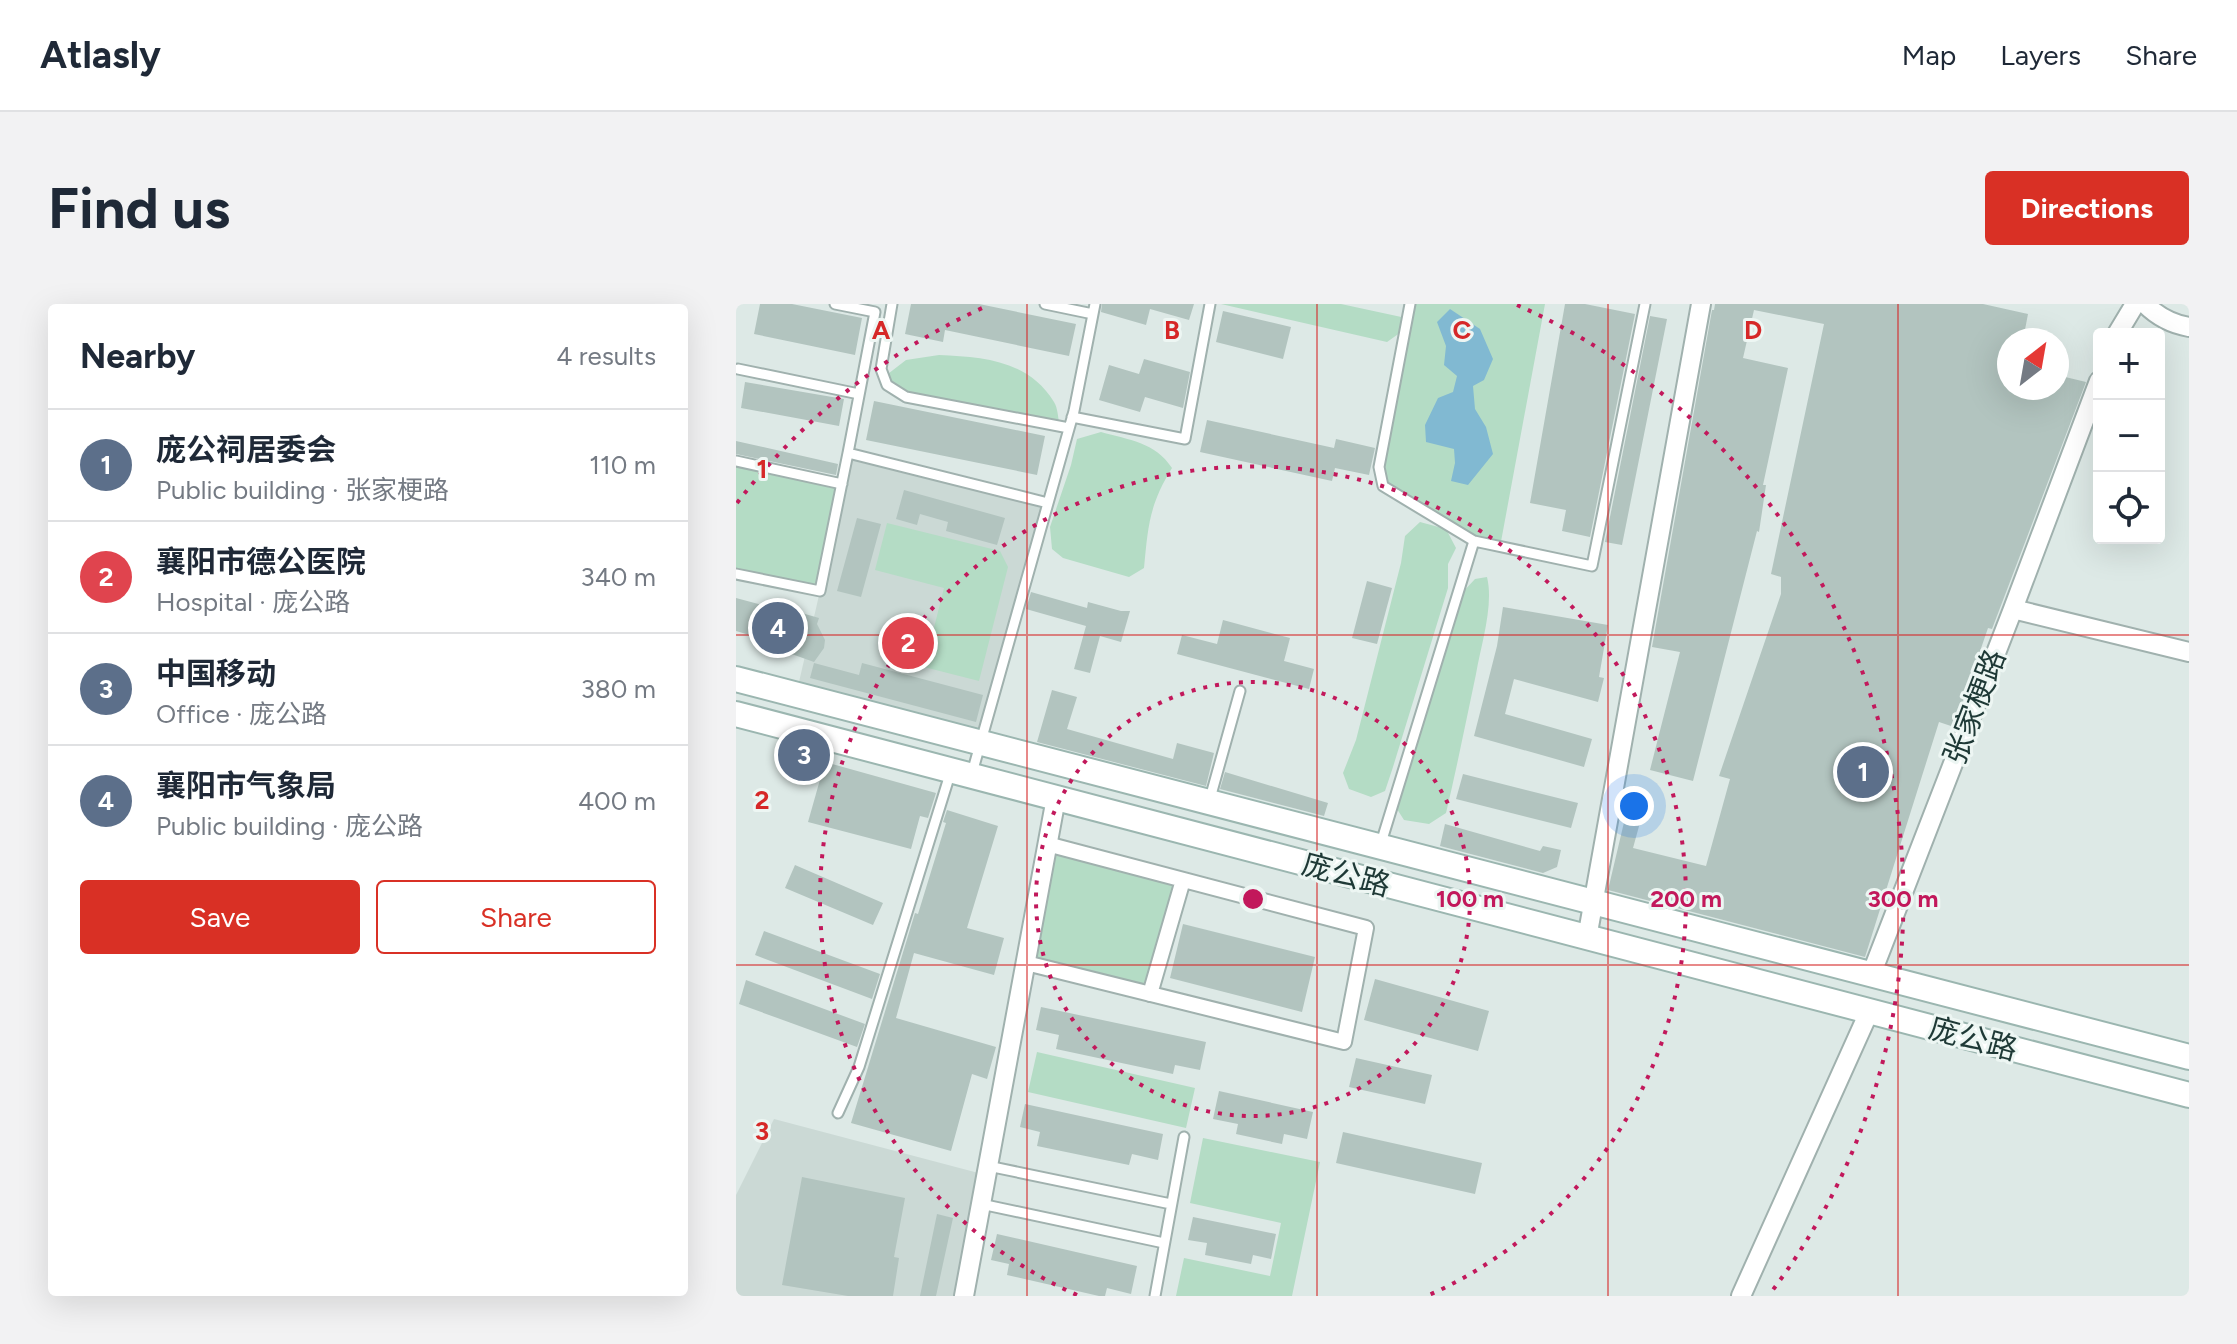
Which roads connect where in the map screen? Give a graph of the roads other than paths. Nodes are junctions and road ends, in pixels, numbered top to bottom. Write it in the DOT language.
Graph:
graph roads {
  1 [pos="835,304"];
  2 [pos="892,304"];
  3 [pos="1045,304"];
  4 [pos="1210,304"];
  5 [pos="1410,304"];
  6 [pos="1645,304"];
  7 [pos="1701,304"];
  8 [pos="2135,304"];
  9 [pos="2145,304"];
  10 [pos="1094,309"];
  11 [pos="2189,327"];
  12 [pos="2121,328"];
  13 [pos="738,369"];
  14 [pos="859,394"];
  15 [pos="2093,397"];
  16 [pos="1072,417"];
  17 [pos="1069,428"];
  18 [pos="848,453"];
  19 [pos="736,461"];
  20 [pos="842,484"];
  21 [pos="1048,503"];
  22 [pos="1474,541"];
  23 [pos="736,574"];
  24 [pos="2013,609"];
  25 [pos="2189,652"];
  26 [pos="736,679"];
  27 [pos="1240,691"];
  28 [pos="736,714"];
  29 [pos="981,742"];
  30 [pos="961,773"];
  31 [pos="1056,798"];
  32 [pos="1209,802"];
  33 [pos="1047,844"];
  34 [pos="1380,847"];
  35 [pos="1183,880"];
  36 [pos="1594,903"];
  37 [pos="1587,938"];
  38 [pos="1026,963"];
  39 [pos="1871,975"];
  40 [pos="1150,994"];
  41 [pos="1869,1012"];
  42 [pos="2189,1057"];
  43 [pos="2189,1095"];
  44 [pos="838,1113"];
  45 [pos="1184,1137"];
  46 [pos="988,1166"];
  47 [pos="981,1204"];
  48 [pos="1171,1204"];
  49 [pos="1164,1243"];
  50 [pos="964,1296"];
  51 [pos="1155,1296"];
  52 [pos="1741,1296"];
  1 -- 14 [label="lane"];
  2 -- 17 [label="lane"];
  3 -- 10 [label="lane"];
  4 -- 16 [label="lane"];
  5 -- 22 [label="lane"];
  6 -- 22 [label="lane"];
  7 -- 36 [label="street"];
  8 -- 12 [label="street"];
  9 -- 11 [label="street"];
  10 -- 16 [label="lane"];
  13 -- 14 [label="lane"];
  14 -- 18 [label="lane"];
  15 -- 24 [label="street, 张家梗路"];
  16 -- 17 [label="lane"];
  17 -- 21 [label="lane"];
  18 -- 20 [label="lane"];
  18 -- 21 [label="lane"];
  19 -- 20 [label="lane"];
  20 -- 23 [label="lane"];
  21 -- 29 [label="lane"];
  22 -- 34 [label="lane"];
  24 -- 25 [label="street"];
  24 -- 39 [label="street, 张家梗路"];
  26 -- 29 [label="main road, 庞公路"];
  27 -- 32 [label="lane"];
  28 -- 30 [label="main road, 庞公路"];
  29 -- 30 [label="lane"];
  29 -- 32 [label="main road, 庞公路"];
  30 -- 31 [label="main road, 庞公路"];
  30 -- 44 [label="lane"];
  31 -- 33 [label="street"];
  31 -- 37 [label="main road, 庞公路"];
  32 -- 34 [label="main road, 庞公路"];
  33 -- 35 [label="street"];
  33 -- 38 [label="street"];
  34 -- 36 [label="main road, 庞公路"];
  35 -- 40 [label="street"];
  35 -- 40 [label="street"];
  36 -- 37 [label="street"];
  36 -- 39 [label="main road, 庞公路"];
  37 -- 41 [label="main road, 庞公路"];
  38 -- 40 [label="street"];
  38 -- 46 [label="street"];
  39 -- 42 [label="main road, 庞公路"];
  41 -- 43 [label="main road, 庞公路"];
  41 -- 52 [label="street"];
  45 -- 48 [label="lane"];
  46 -- 47 [label="street"];
  46 -- 48 [label="lane"];
  47 -- 49 [label="lane"];
  47 -- 50 [label="street"];
  48 -- 49 [label="lane"];
  49 -- 51 [label="lane"];
}
